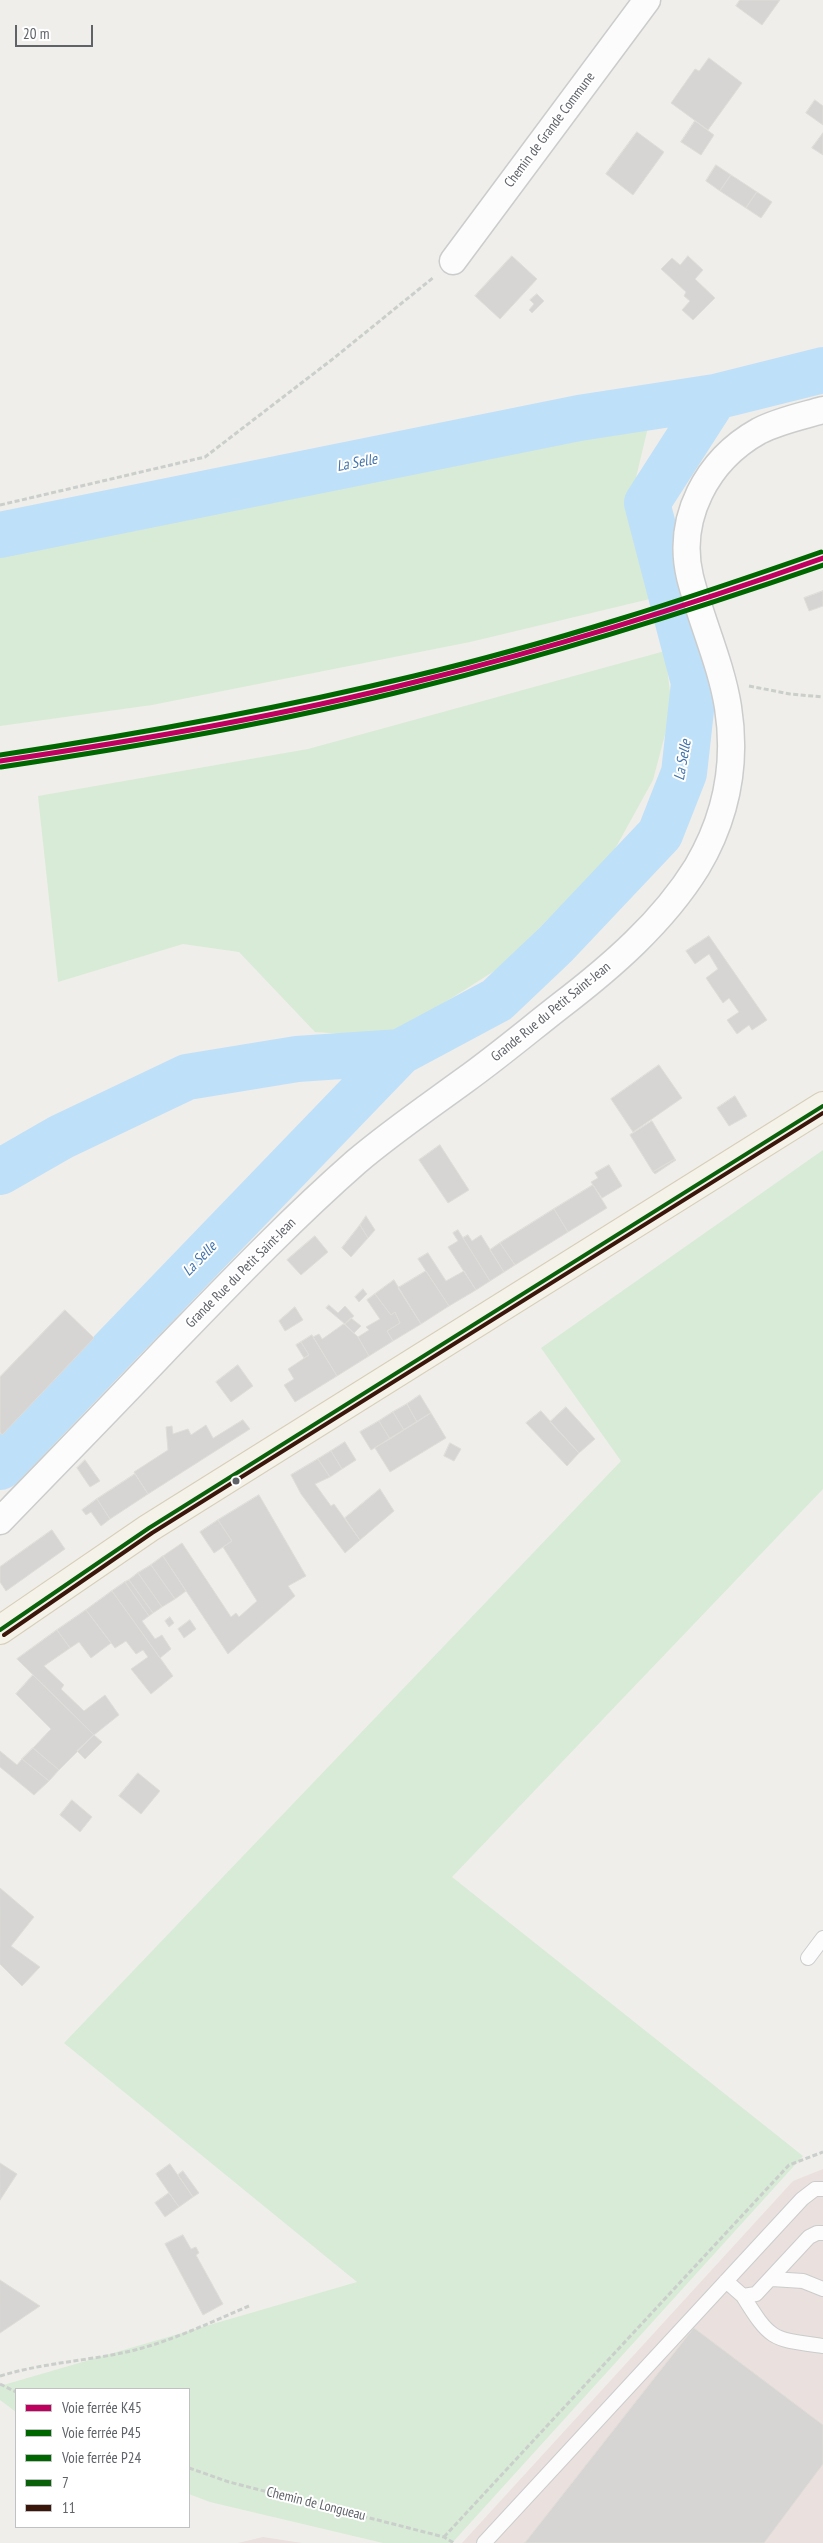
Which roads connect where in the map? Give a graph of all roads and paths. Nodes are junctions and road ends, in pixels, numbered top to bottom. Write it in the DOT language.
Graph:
graph roads {
  1 [pos="647,0"];
  2 [pos="453,261"];
  3 [pos="823,410"];
  4 [pos="0,505"];
  5 [pos="722,678"];
  6 [pos="823,697"];
  7 [pos="823,1106"];
  8 [pos="1,1516"];
  9 [pos="0,1630"];
  10 [pos="823,1938"];
  11 [pos="808,1958"];
  12 [pos="823,2152"];
  13 [pos="823,2189"];
  14 [pos="823,2233"];
  15 [pos="772,2279"];
  16 [pos="726,2281"];
  17 [pos="823,2288"];
  18 [pos="743,2296"];
  19 [pos="249,2306"];
  20 [pos="823,2346"];
  21 [pos="0,2376"];
  22 [pos="0,2384"];
  23 [pos="15,2392"];
  24 [pos="190,2468"];
  25 [pos="444,2537"];
  26 [pos="454,2543"];
  27 [pos="484,2543"];
  1 -- 2 [label="street, Chemin de Grande Commune"];
  2 -- 4 [label="path"];
  3 -- 5 [label="street, Grande Rue du Petit Saint-Jean"];
  5 -- 6 [label="path"];
  5 -- 8 [label="street, Grande Rue du Petit Saint-Jean"];
  7 -- 9 [label="main road"];
  10 -- 11 [label="lane"];
  12 -- 25 [label="path"];
  13 -- 16 [label="lane"];
  14 -- 15 [label="lane"];
  15 -- 17 [label="lane"];
  15 -- 18 [label="lane"];
  16 -- 18 [label="lane"];
  16 -- 27 [label="lane"];
  18 -- 20 [label="lane"];
  19 -- 21 [label="path"];
  22 -- 23 [label="path"];
  24 -- 25 [label="path, Chemin de Longueau"];
  25 -- 26 [label="path, Chemin de Longueau"];
}
